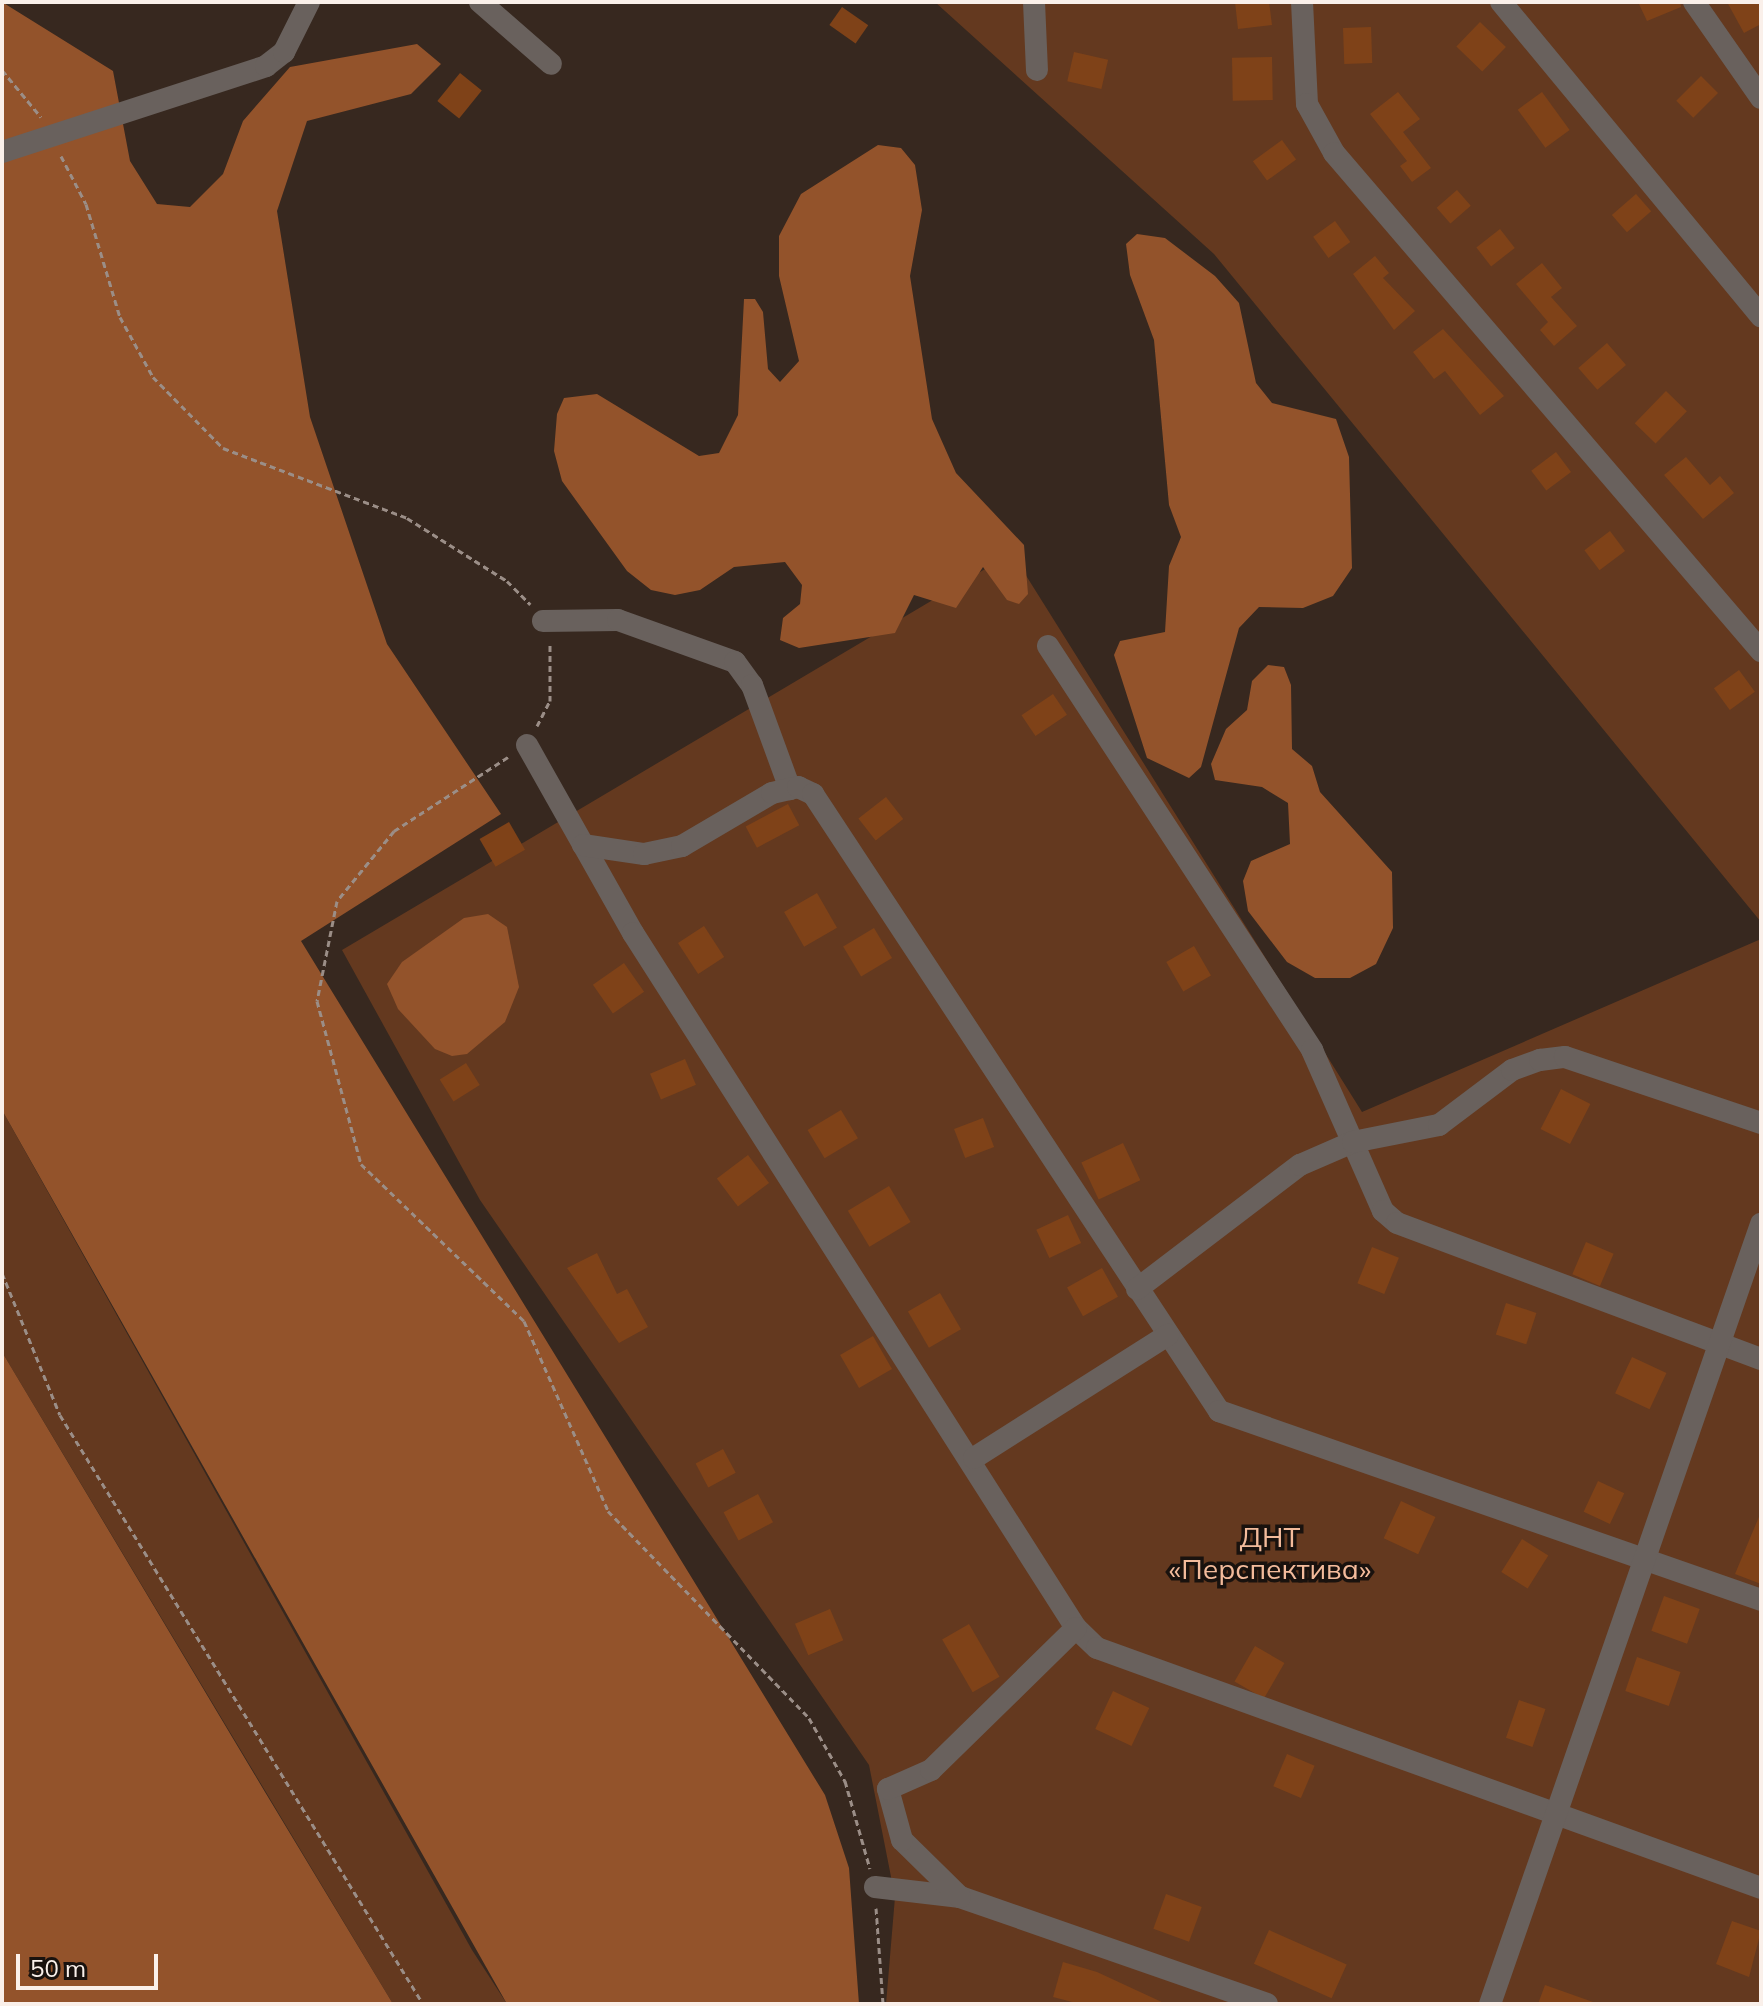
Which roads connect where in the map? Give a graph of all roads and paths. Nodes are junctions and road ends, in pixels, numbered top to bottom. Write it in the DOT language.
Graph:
graph roads {
  1 [pos="309,2"];
  2 [pos="480,2"];
  3 [pos="1034,2"];
  4 [pos="1302,2"];
  5 [pos="1501,2"];
  6 [pos="1694,2"];
  7 [pos="551,64"];
  8 [pos="2,70"];
  9 [pos="1037,70"];
  10 [pos="1761,98"];
  11 [pos="49,133"];
  12 [pos="2,152"];
  13 [pos="1761,316"];
  14 [pos="543,621"];
  15 [pos="1048,646"];
  16 [pos="1761,651"];
  17 [pos="527,745"];
  18 [pos="790,789"];
  19 [pos="583,845"];
  20 [pos="1761,1123"];
  21 [pos="1353,1142"];
  22 [pos="1761,1224"];
  23 [pos="2,1273"];
  24 [pos="1137,1289"];
  25 [pos="1168,1335"];
  26 [pos="1720,1344"];
  27 [pos="1761,1359"];
  28 [pos="974,1458"];
  29 [pos="1645,1561"];
  30 [pos="1761,1600"];
  31 [pos="1076,1628"];
  32 [pos="1556,1817"];
  33 [pos="875,1887"];
  34 [pos="1761,1888"];
  35 [pos="960,1897"];
  36 [pos="423,2004"];
  37 [pos="883,2004"];
  38 [pos="1267,2004"];
  39 [pos="1490,2004"];
  1 -- 11 [label="street"];
  2 -- 7 [label="street"];
  3 -- 9 [label="street"];
  4 -- 16 [label="street"];
  5 -- 13 [label="street"];
  6 -- 10 [label="street"];
  8 -- 11 [label="path"];
  11 -- 12 [label="street"];
  11 -- 14 [label="path"];
  14 -- 17 [label="path"];
  14 -- 18 [label="street"];
  15 -- 21 [label="street"];
  17 -- 19 [label="street"];
  17 -- 33 [label="path"];
  18 -- 19 [label="street"];
  18 -- 24 [label="street"];
  19 -- 28 [label="street"];
  20 -- 21 [label="street"];
  21 -- 24 [label="street"];
  21 -- 26 [label="street"];
  22 -- 26 [label="street"];
  23 -- 36 [label="path"];
  24 -- 25 [label="street"];
  25 -- 28 [label="street"];
  25 -- 29 [label="street"];
  26 -- 27 [label="street"];
  26 -- 29 [label="street"];
  28 -- 31 [label="street"];
  29 -- 30 [label="street"];
  29 -- 32 [label="street"];
  31 -- 32 [label="street"];
  31 -- 35 [label="street"];
  32 -- 34 [label="street"];
  32 -- 39 [label="street"];
  33 -- 35 [label="street"];
  33 -- 37 [label="path"];
  35 -- 38 [label="street"];
}
